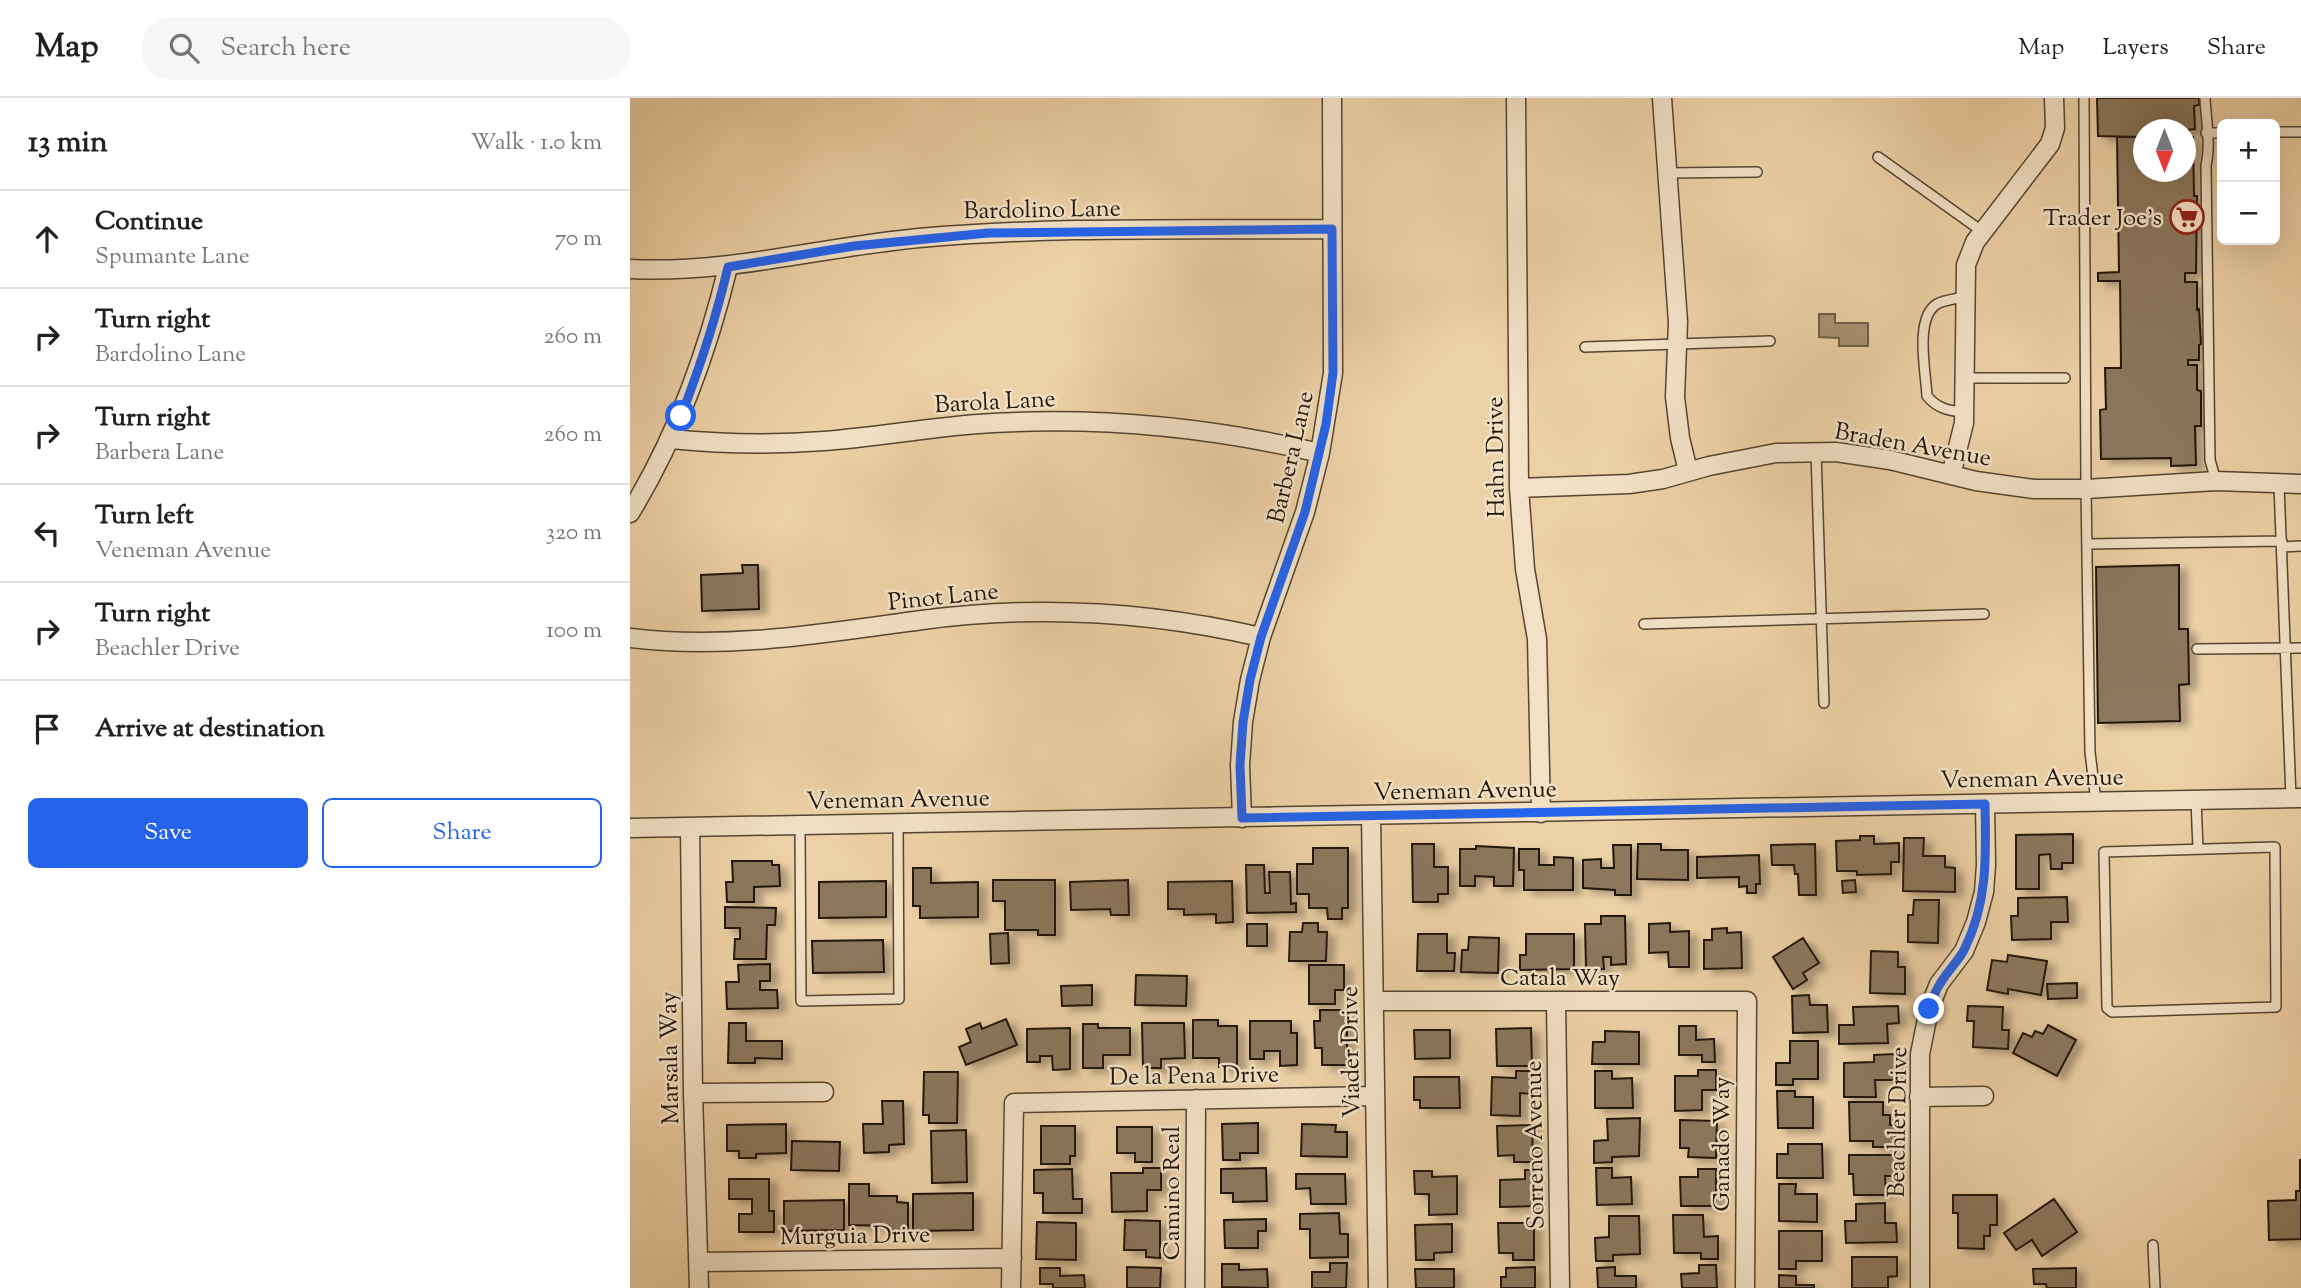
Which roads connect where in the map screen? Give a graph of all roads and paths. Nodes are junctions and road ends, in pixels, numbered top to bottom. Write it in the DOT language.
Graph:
graph roads {
  1 [pos="1332,98"];
  2 [pos="1516,98"];
  3 [pos="1662,98"];
  4 [pos="2054,98"];
  5 [pos="2084,98"];
  6 [pos="2205,98"];
  7 [pos="2280,132"];
  8 [pos="2301,132"];
  9 [pos="2206,133"];
  10 [pos="2217,133"];
  11 [pos="1878,157"];
  12 [pos="1668,173"];
  13 [pos="1757,173"];
  14 [pos="1332,229"];
  15 [pos="1983,232"];
  16 [pos="728,267"];
  17 [pos="630,269"];
  18 [pos="1964,298"];
  19 [pos="1770,341"];
  20 [pos="1677,345"];
  21 [pos="1585,347"];
  22 [pos="1964,378"];
  23 [pos="2065,378"];
  24 [pos="1964,412"];
  25 [pos="671,439"];
  26 [pos="1815,452"];
  27 [pos="1320,453"];
  28 [pos="1688,471"];
  29 [pos="1951,475"];
  30 [pos="2216,481"];
  31 [pos="2301,484"];
  32 [pos="2279,485"];
  33 [pos="1519,488"];
  34 [pos="2086,489"];
  35 [pos="630,513"];
  36 [pos="2087,544"];
  37 [pos="2282,544"];
  38 [pos="2301,546"];
  39 [pos="1984,614"];
  40 [pos="1821,619"];
  41 [pos="1643,624"];
  42 [pos="1261,637"];
  43 [pos="630,638"];
  44 [pos="2286,648"];
  45 [pos="2301,648"];
  46 [pos="2196,649"];
  47 [pos="1824,703"];
  48 [pos="2290,762"];
  49 [pos="2301,762"];
  50 [pos="2296,798"];
  51 [pos="2196,800"];
  52 [pos="2096,802"];
  53 [pos="1985,804"];
  54 [pos="1541,813"];
  55 [pos="1371,816"];
  56 [pos="1242,818"];
  57 [pos="898,824"];
  58 [pos="800,825"];
  59 [pos="690,827"];
  60 [pos="630,828"];
  61 [pos="2198,849"];
  62 [pos="1556,1001"];
  63 [pos="1747,1001"];
  64 [pos="1374,1002"];
  65 [pos="694,1093"];
  66 [pos="824,1093"];
  67 [pos="1375,1096"];
  68 [pos="1984,1096"];
  69 [pos="1919,1097"];
  70 [pos="1196,1099"];
  71 [pos="2153,1245"];
  72 [pos="1012,1258"];
  73 [pos="699,1262"];
  74 [pos="699,1288"];
  75 [pos="1011,1288"];
  76 [pos="1195,1288"];
  77 [pos="1378,1288"];
  78 [pos="1560,1288"];
  79 [pos="1745,1288"];
  80 [pos="1920,1288"];
  81 [pos="2155,1288"];
  1 -- 14 [label="street, Barbera Lane"];
  2 -- 33 [label="street, Hahn Drive"];
  3 -- 12 [label="street"];
  4 -- 15 [label="street"];
  5 -- 34 [label="lane"];
  6 -- 9 [label="lane"];
  7 -- 8 [label="lane"];
  9 -- 10 [label="lane"];
  9 -- 30 [label="lane"];
  11 -- 15 [label="lane"];
  12 -- 13 [label="lane"];
  12 -- 20 [label="street"];
  14 -- 16 [label="street, Bardolino Lane"];
  14 -- 27 [label="street, Barbera Lane"];
  15 -- 18 [label="street"];
  16 -- 17 [label="street, Bardolino Lane"];
  16 -- 25 [label="street"];
  18 -- 22 [label="street"];
  18 -- 24 [label="lane"];
  19 -- 20 [label="lane"];
  20 -- 21 [label="lane"];
  20 -- 28 [label="street"];
  22 -- 23 [label="lane"];
  22 -- 24 [label="street"];
  24 -- 29 [label="street"];
  25 -- 27 [label="street, Barola Lane"];
  25 -- 35 [label="street"];
  26 -- 28 [label="street, Braden Avenue"];
  26 -- 29 [label="street, Braden Avenue"];
  26 -- 40 [label="lane"];
  27 -- 42 [label="street, Barbera Lane"];
  28 -- 33 [label="street, Braden Avenue"];
  29 -- 34 [label="street, Braden Avenue"];
  30 -- 32 [label="street, Braden Avenue"];
  30 -- 34 [label="street, Braden Avenue"];
  31 -- 32 [label="street, Braden Avenue"];
  32 -- 37 [label="lane"];
  33 -- 54 [label="street, Hahn Drive"];
  34 -- 36 [label="lane"];
  36 -- 37 [label="lane"];
  36 -- 52 [label="lane"];
  37 -- 38 [label="lane"];
  37 -- 44 [label="lane"];
  39 -- 40 [label="lane"];
  40 -- 41 [label="lane"];
  40 -- 47 [label="lane"];
  42 -- 43 [label="street, Pinot Lane"];
  42 -- 56 [label="street, Barbera Lane"];
  44 -- 45 [label="lane"];
  44 -- 46 [label="lane"];
  44 -- 48 [label="lane"];
  48 -- 49 [label="lane"];
  48 -- 50 [label="lane"];
  50 -- 51 [label="street, Veneman Avenue"];
  51 -- 52 [label="street, Veneman Avenue"];
  51 -- 61 [label="lane"];
  52 -- 53 [label="street, Veneman Avenue"];
  53 -- 54 [label="street, Veneman Avenue"];
  53 -- 69 [label="street, Beachler Drive"];
  54 -- 55 [label="street, Veneman Avenue"];
  55 -- 56 [label="street, Veneman Avenue"];
  55 -- 64 [label="street, Viader Drive"];
  56 -- 57 [label="street, Veneman Avenue"];
  57 -- 58 [label="street, Veneman Avenue"];
  57 -- 58 [label="lane"];
  58 -- 59 [label="street, Veneman Avenue"];
  59 -- 60 [label="street, Veneman Avenue"];
  59 -- 65 [label="street, Marsala Way"];
  61 -- 61 [label="lane"];
  62 -- 63 [label="street, Catala Way"];
  62 -- 64 [label="street, Catala Way"];
  62 -- 78 [label="street, Sorreno Avenue"];
  63 -- 79 [label="street, Ganado Way"];
  64 -- 67 [label="street, Viader Drive"];
  65 -- 66 [label="street"];
  65 -- 73 [label="street, Marsala Way"];
  67 -- 70 [label="street, De la Pena Drive"];
  67 -- 77 [label="street, Viader Drive"];
  68 -- 69 [label="street"];
  69 -- 80 [label="street, Beachler Drive"];
  70 -- 72 [label="street, De la Pena Drive"];
  70 -- 76 [label="street, Camino Real"];
  71 -- 81 [label="lane"];
  72 -- 73 [label="street, Murguia Drive"];
  72 -- 75 [label="street"];
  73 -- 74 [label="street, Marsala Way"];
}
